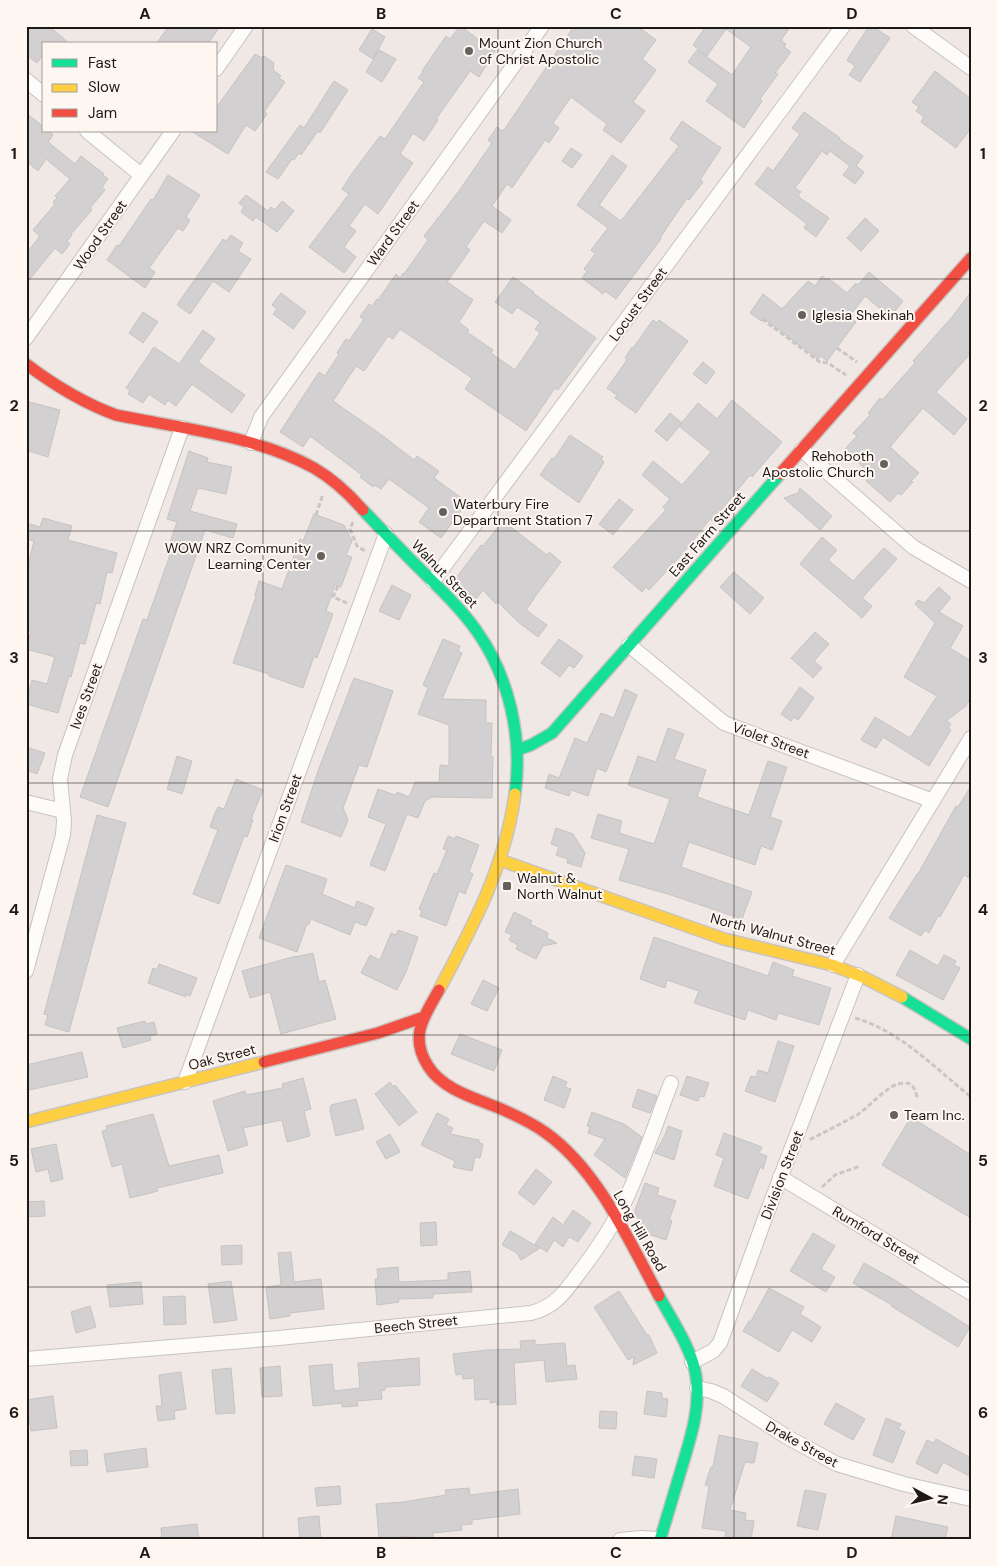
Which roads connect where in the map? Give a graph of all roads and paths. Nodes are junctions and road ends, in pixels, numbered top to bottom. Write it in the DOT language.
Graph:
graph roads {
  1 [pos="246,26"];
  2 [pos="542,26"];
  3 [pos="843,26"];
  4 [pos="913,26"];
  5 [pos="218,66"];
  6 [pos="971,68"];
  7 [pos="26,80"];
  8 [pos="42,93"];
  9 [pos="89,132"];
  10 [pos="171,132"];
  11 [pos="142,175"];
  12 [pos="971,258"];
  13 [pos="762,319"];
  14 [pos="26,338"];
  15 [pos="837,348"];
  16 [pos="849,357"];
  17 [pos="26,364"];
  18 [pos="859,384"];
  19 [pos="182,428"];
  20 [pos="251,443"];
  21 [pos="802,450"];
  22 [pos="362,509"];
  23 [pos="386,534"];
  24 [pos="377,556"];
  25 [pos="433,581"];
  26 [pos="971,581"];
  27 [pos="338,586"];
  28 [pos="359,607"];
  29 [pos="629,645"];
  30 [pos="971,738"];
  31 [pos="517,750"];
  32 [pos="933,801"];
  33 [pos="26,802"];
  34 [pos="63,811"];
  35 [pos="500,860"];
  36 [pos="833,965"];
  37 [pos="26,971"];
  38 [pos="858,975"];
  39 [pos="843,1014"];
  40 [pos="424,1017"];
  41 [pos="971,1039"];
  42 [pos="185,1082"];
  43 [pos="672,1083"];
  44 [pos="917,1097"];
  45 [pos="971,1097"];
  46 [pos="26,1122"];
  47 [pos="812,1139"];
  48 [pos="860,1166"];
  49 [pos="780,1177"];
  50 [pos="815,1199"];
  51 [pos="616,1218"];
  52 [pos="971,1293"];
  53 [pos="26,1359"];
  54 [pos="692,1362"];
  55 [pos="697,1388"];
  56 [pos="971,1499"];
  57 [pos="620,1540"];
  58 [pos="660,1540"];
  1 -- 5 [label="street"];
  2 -- 20 [label="street, Ward Street"];
  3 -- 25 [label="street, Locust Street"];
  4 -- 6 [label="street"];
  7 -- 8 [label="street"];
  9 -- 11 [label="street"];
  10 -- 11 [label="street, Wood Street"];
  11 -- 14 [label="street, Wood Street"];
  12 -- 18 [label="main road, East Farm Street"];
  13 -- 18 [label="path"];
  15 -- 16 [label="path"];
  17 -- 19 [label="main road, Walnut Street"];
  18 -- 21 [label="main road, East Farm Street"];
  19 -- 20 [label="main road, Walnut Street"];
  19 -- 34 [label="street, Ives Street"];
  20 -- 22 [label="main road, Walnut Street"];
  21 -- 26 [label="street"];
  21 -- 29 [label="main road, East Farm Street"];
  22 -- 23 [label="main road, Walnut Street"];
  22 -- 24 [label="path"];
  23 -- 24 [label="street, Irion Street"];
  23 -- 25 [label="main road, Walnut Street"];
  24 -- 28 [label="street, Irion Street"];
  25 -- 31 [label="main road, Walnut Street"];
  27 -- 28 [label="path"];
  28 -- 42 [label="street, Irion Street"];
  29 -- 31 [label="main road, East Farm Street"];
  29 -- 32 [label="street, Violet Street"];
  30 -- 32 [label="street"];
  31 -- 35 [label="main road, Walnut Street"];
  32 -- 36 [label="street"];
  33 -- 34 [label="street"];
  34 -- 37 [label="street, Ives Street"];
  35 -- 36 [label="main road, North Walnut Street"];
  35 -- 40 [label="main road, Walnut Street"];
  36 -- 38 [label="main road, North Walnut Street"];
  38 -- 39 [label="street, Division Street"];
  38 -- 41 [label="main road, North Walnut Street"];
  39 -- 45 [label="path"];
  39 -- 49 [label="street, Division Street"];
  40 -- 42 [label="main road, Oak Street"];
  40 -- 51 [label="main road, Long Hill Road"];
  42 -- 46 [label="main road, Oak Street"];
  43 -- 51 [label="street, Beech Street"];
  44 -- 47 [label="path"];
  48 -- 50 [label="path"];
  49 -- 50 [label="street, Rumford Street"];
  49 -- 54 [label="street, Division Street"];
  50 -- 52 [label="street, Rumford Street"];
  51 -- 53 [label="street, Beech Street"];
  51 -- 54 [label="main road, Long Hill Road"];
  54 -- 55 [label="main road, Long Hill Road"];
  55 -- 56 [label="street, Drake Street"];
  55 -- 58 [label="main road, Long Hill Road"];
  57 -- 58 [label="street"];
}
